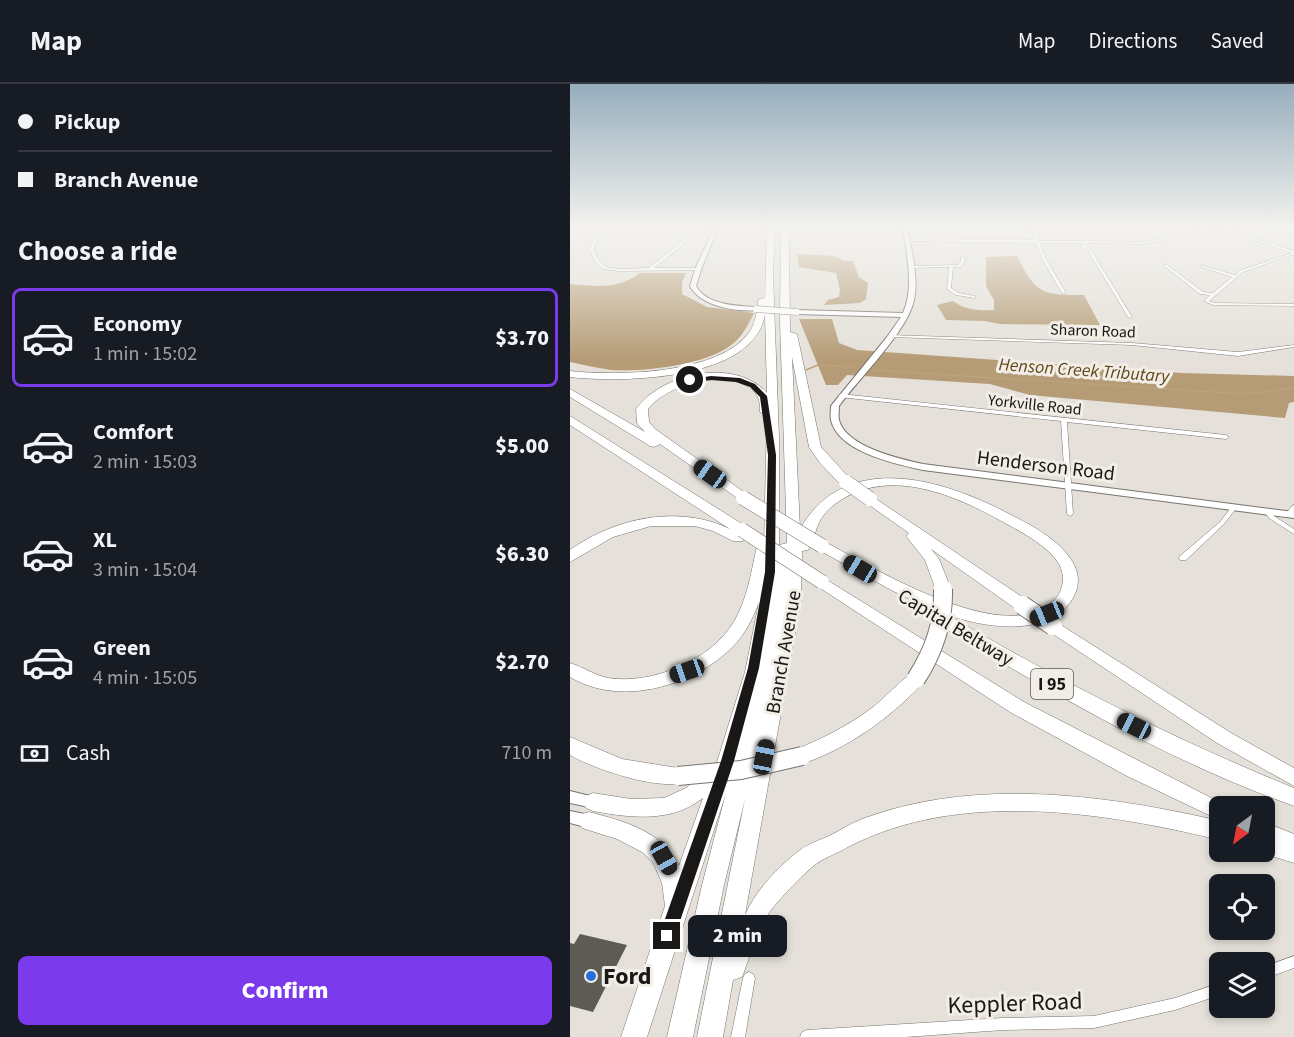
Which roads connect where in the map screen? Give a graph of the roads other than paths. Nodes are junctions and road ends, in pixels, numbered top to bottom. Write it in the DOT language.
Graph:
graph roads {
  1 [pos="698,270"];
  2 [pos="768,270"];
  3 [pos="769,270"];
  4 [pos="785,270"];
  5 [pos="910,270"];
  6 [pos="951,270"];
  7 [pos="1050,270"];
  8 [pos="1102,270"];
  9 [pos="1171,270"];
  10 [pos="1216,270"];
  11 [pos="1244,270"];
  12 [pos="1234,276"];
  13 [pos="785,291"];
  14 [pos="1064,293"];
  15 [pos="1210,296"];
  16 [pos="973,297"];
  17 [pos="1294,305"];
  18 [pos="905,315"];
  19 [pos="1130,317"];
  20 [pos="891,336"];
  21 [pos="1294,346"];
  22 [pos="570,374"];
  23 [pos="570,392"];
  24 [pos="841,396"];
  25 [pos="570,420"];
  26 [pos="1064,420"];
  27 [pos="1226,437"];
  28 [pos="772,455"];
  29 [pos="789,466"];
  30 [pos="1070,485"];
  31 [pos="771,497"];
  32 [pos="743,498"];
  33 [pos="870,499"];
  34 [pos="1234,507"];
  35 [pos="1267,511"];
  36 [pos="1293,512"];
  37 [pos="1070,514"];
  38 [pos="1294,532"];
  39 [pos="606,534"];
  40 [pos="741,535"];
  41 [pos="822,546"];
  42 [pos="570,557"];
  43 [pos="1183,558"];
  44 [pos="570,564"];
  45 [pos="782,668"];
  46 [pos="570,669"];
  47 [pos="570,745"];
  48 [pos="728,761"];
  49 [pos="1294,777"];
  50 [pos="570,797"];
  51 [pos="1294,797"];
  52 [pos="1209,806"];
  53 [pos="584,813"];
  54 [pos="1209,828"];
  55 [pos="1275,835"];
  56 [pos="1294,843"];
  57 [pos="1275,848"];
  58 [pos="1294,854"];
  59 [pos="674,916"];
  60 [pos="1294,962"];
  61 [pos="1275,969"];
  62 [pos="749,978"];
  63 [pos="1209,993"];
  64 [pos="634,1037"];
  65 [pos="680,1037"];
  66 [pos="712,1037"];
  67 [pos="738,1037"];
  68 [pos="807,1037"];
  1 -- 18 [label="street, bridge"];
  2 -- 22 [label="highway"];
  3 -- 28 [label="highway, Branch Avenue"];
  4 -- 13 [label="highway, Branch Avenue"];
  5 -- 18 [label="street"];
  6 -- 16 [label="street"];
  7 -- 14 [label="street"];
  8 -- 19 [label="street"];
  9 -- 15 [label="street"];
  10 -- 12 [label="street"];
  11 -- 12 [label="street"];
  12 -- 15 [label="street"];
  13 -- 29 [label="highway, Branch Avenue"];
  13 -- 33 [label="highway, bridge"];
  15 -- 17 [label="street"];
  18 -- 20 [label="street"];
  20 -- 21 [label="street, Sharon Road"];
  20 -- 24 [label="street"];
  23 -- 32 [label="highway, Capital Beltway / I 95"];
  24 -- 26 [label="street, Yorkville Road"];
  24 -- 30 [label="street, Henderson Road"];
  25 -- 40 [label="highway"];
  26 -- 27 [label="street, Yorkville Road"];
  26 -- 30 [label="street"];
  28 -- 31 [label="highway, Branch Avenue"];
  28 -- 32 [label="highway"];
  29 -- 45 [label="highway, Branch Avenue"];
  29 -- 65 [label="highway"];
  30 -- 34 [label="street, Henderson Road"];
  30 -- 37 [label="street"];
  31 -- 46 [label="highway"];
  31 -- 48 [label="highway, Branch Avenue"];
  32 -- 41 [label="highway, Capital Beltway / I 95, bridge"];
  33 -- 47 [label="highway, bridge"];
  33 -- 49 [label="highway, bridge"];
  34 -- 35 [label="street, Henderson Road"];
  34 -- 43 [label="street"];
  35 -- 36 [label="street, Henderson Road"];
  35 -- 38 [label="street"];
  39 -- 40 [label="highway"];
  39 -- 42 [label="highway"];
  39 -- 44 [label="highway"];
  40 -- 52 [label="highway, Capital Beltway / I 95"];
  41 -- 45 [label="highway"];
  41 -- 51 [label="highway, Capital Beltway / I 95"];
  45 -- 66 [label="highway, Branch Avenue"];
  48 -- 53 [label="highway"];
  48 -- 59 [label="highway, Branch Avenue"];
  50 -- 53 [label="street"];
  53 -- 59 [label="highway"];
  54 -- 66 [label="highway"];
  55 -- 56 [label="highway"];
  57 -- 58 [label="highway"];
  59 -- 64 [label="highway, Branch Avenue"];
  60 -- 61 [label="street"];
  62 -- 67 [label="street"];
  63 -- 68 [label="street, Keppler Road"];
}
